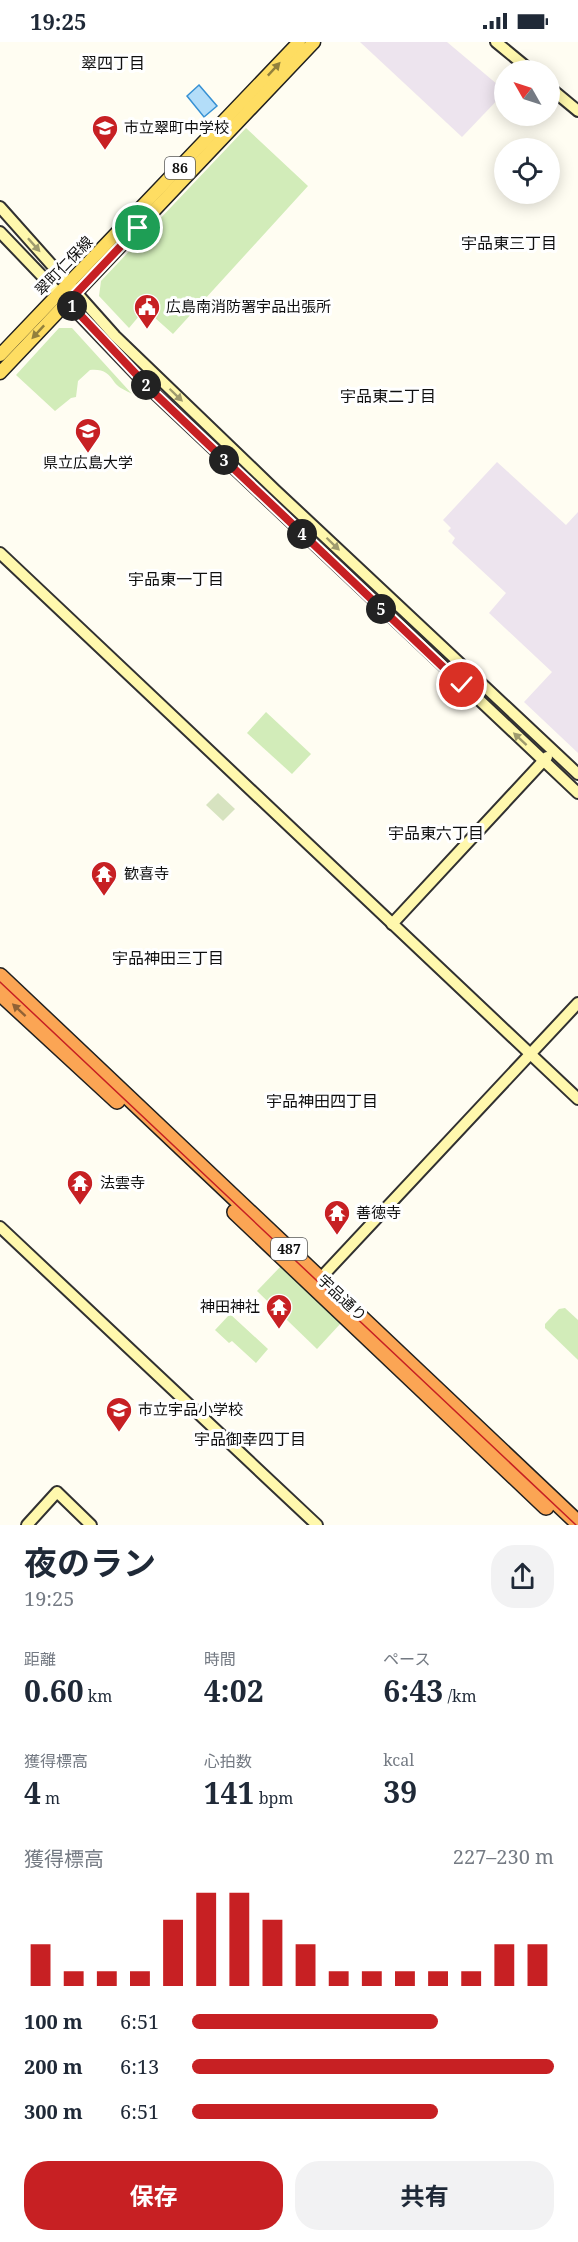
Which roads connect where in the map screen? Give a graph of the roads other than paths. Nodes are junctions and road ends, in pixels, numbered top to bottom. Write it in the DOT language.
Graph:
graph roads {
  1 [pos="299,42"];
  2 [pos="315,42"];
  3 [pos="496,42"];
  4 [pos="518,60"];
  5 [pos="560,96"];
  6 [pos="578,111"];
  7 [pos="0,207"];
  8 [pos="0,232"];
  9 [pos="68,283"];
  10 [pos="78,292"];
  11 [pos="64,297"];
  12 [pos="0,355"];
  13 [pos="0,373"];
  14 [pos="0,553"];
  15 [pos="553,750"];
  16 [pos="543,760"];
  17 [pos="578,774"];
  18 [pos="578,793"];
  19 [pos="392,924"];
  20 [pos="0,976"];
  21 [pos="0,993"];
  22 [pos="578,1002"];
  23 [pos="530,1054"];
  24 [pos="578,1099"];
  25 [pos="0,1227"];
  26 [pos="317,1282"];
  27 [pos="578,1523"];
  28 [pos="27,1525"];
  29 [pos="91,1525"];
  30 [pos="317,1525"];
  31 [pos="566,1525"];
  9 -- 1 [label="main road, 翠町仁保線 / 86, one-way"];
  2 -- 10 [label="main road, 翠町仁保線 / 86"];
  3 -- 4 [label="street"];
  5 -- 6 [label="street"];
  7 -- 9 [label="street, one-way"];
  8 -- 11 [label="street"];
  9 -- 10 [label="street"];
  9 -- 11 [label="main road, 翠町仁保線 / 86"];
  10 -- 11 [label="main road, 翠町仁保線 / 86"];
  10 -- 15 [label="street, one-way"];
  11 -- 12 [label="main road, 翠町仁保線 / 86"];
  11 -- 13 [label="main road, 翠町仁保線 / 86, one-way"];
  16 -- 11 [label="street, one-way"];
  14 -- 19 [label="street"];
  15 -- 16 [label="street"];
  15 -- 17 [label="street"];
  16 -- 18 [label="street"];
  16 -- 19 [label="street"];
  19 -- 23 [label="street"];
  20 -- 26 [label="highway, 宇品通り / 487"];
  26 -- 21 [label="highway, 宇品通り / 487, one-way"];
  22 -- 23 [label="street"];
  23 -- 24 [label="street"];
  23 -- 26 [label="street"];
  25 -- 30 [label="street"];
  26 -- 27 [label="highway, 宇品通り / 487"];
  26 -- 31 [label="highway, 宇品通り / 487"];
  28 -- 29 [label="street"];
}
